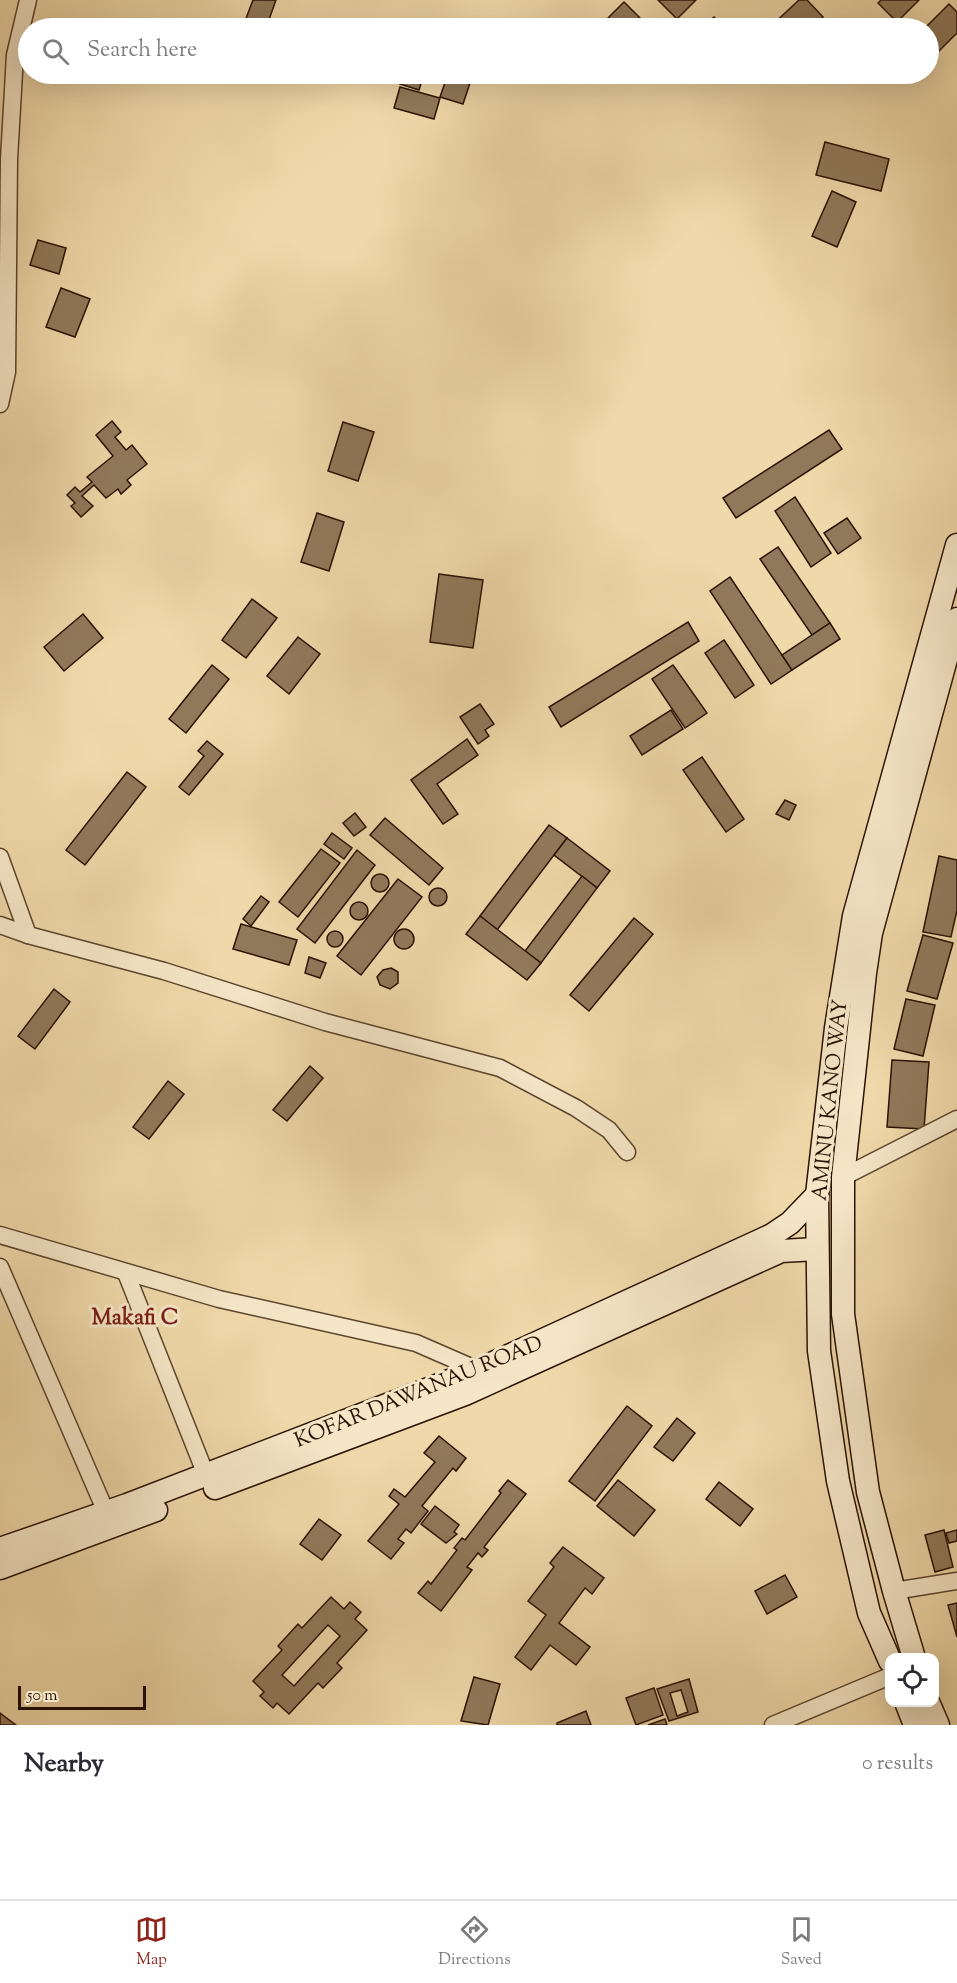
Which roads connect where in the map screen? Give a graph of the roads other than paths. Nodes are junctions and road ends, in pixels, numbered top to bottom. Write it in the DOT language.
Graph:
graph roads {
  1 [pos="28,0"];
  2 [pos="24,18"];
  3 [pos="18,43"];
  4 [pos="0,404"];
  5 [pos="957,545"];
  6 [pos="947,628"];
  7 [pos="0,857"];
  8 [pos="0,925"];
  9 [pos="28,935"];
  10 [pos="957,1119"];
  11 [pos="627,1152"];
  12 [pos="843,1177"];
  13 [pos="817,1195"];
  14 [pos="0,1235"];
  15 [pos="817,1249"];
  16 [pos="0,1267"];
  17 [pos="126,1273"];
  18 [pos="478,1370"];
  19 [pos="206,1475"];
  20 [pos="106,1512"];
  21 [pos="0,1549"];
  22 [pos="0,1568"];
  23 [pos="860,1578"];
  24 [pos="891,1581"];
  25 [pos="957,1581"];
  26 [pos="886,1653"];
  27 [pos="913,1653"];
  28 [pos="885,1678"];
  29 [pos="908,1707"];
  30 [pos="930,1707"];
  31 [pos="773,1725"];
  32 [pos="915,1725"];
  33 [pos="939,1725"];
  1 -- 2 [label="street"];
  3 -- 4 [label="street"];
  5 -- 6 [label="main road, AMINU KANO WAY"];
  6 -- 12 [label="main road, AMINU KANO WAY"];
  6 -- 13 [label="main road, AMINU KANO WAY"];
  7 -- 9 [label="street"];
  8 -- 9 [label="street"];
  9 -- 11 [label="street"];
  10 -- 12 [label="street"];
  12 -- 24 [label="main road, AMINU KANO WAY"];
  13 -- 15 [label="main road, AMINU KANO WAY"];
  13 -- 18 [label="main road, KOFAR DAWANAU ROAD"];
  14 -- 17 [label="street"];
  15 -- 22 [label="main road, KOFAR DAWANAU ROAD"];
  15 -- 23 [label="main road, AMINU KANO WAY"];
  16 -- 20 [label="street"];
  17 -- 18 [label="street"];
  17 -- 19 [label="street"];
  18 -- 19 [label="main road, KOFAR DAWANAU ROAD"];
  19 -- 20 [label="main road, KOFAR DAWANAU ROAD"];
  20 -- 21 [label="main road, KOFAR DAWANAU ROAD"];
  23 -- 24 [label="main road"];
  23 -- 26 [label="main road, AMINU KANO WAY"];
  24 -- 25 [label="street"];
  24 -- 27 [label="main road, AMINU KANO WAY"];
  28 -- 31 [label="street"];
  29 -- 32 [label="main road"];
  30 -- 33 [label="main road"];
}
